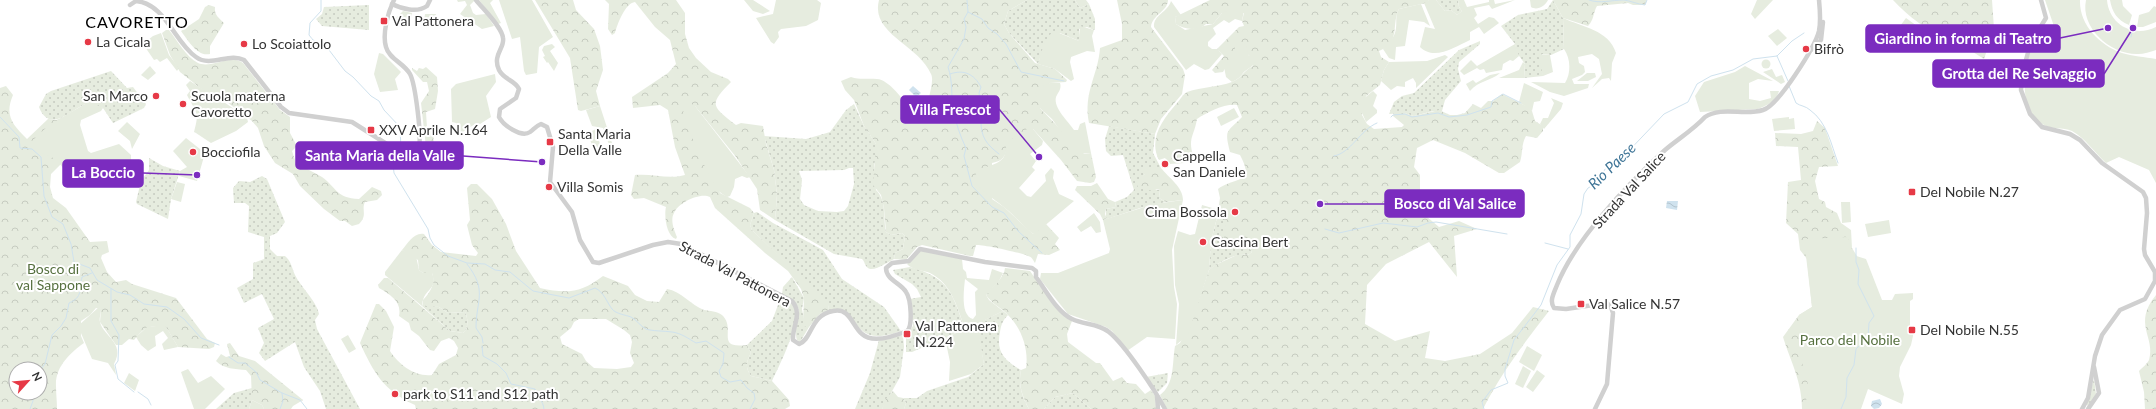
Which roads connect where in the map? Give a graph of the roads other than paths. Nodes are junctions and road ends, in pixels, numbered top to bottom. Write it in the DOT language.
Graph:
graph roads {
  1 [pos="430,0"];
  2 [pos="476,0"];
  3 [pos="1820,0"];
  4 [pos="2041,0"];
  5 [pos="393,2"];
  6 [pos="130,5"];
  7 [pos="1807,55"];
  8 [pos="2094,366"];
  9 [pos="1157,394"];
  10 [pos="1158,409"];
  11 [pos="1165,409"];
  12 [pos="1595,409"];
  13 [pos="2082,409"];
  14 [pos="2088,409"];
  1 -- 5 [label="street"];
  2 -- 9 [label="street, Strada Val Pattonera"];
  3 -- 7 [label="street, Strada Val Salice"];
  3 -- 7 [label="street, Strada Val Salice"];
  4 -- 8 [label="street"];
  5 -- 6 [label="street"];
  7 -- 12 [label="street, Strada Val Salice"];
  8 -- 13 [label="street"];
  8 -- 14 [label="street"];
  9 -- 10 [label="street"];
  9 -- 11 [label="street"];
}
